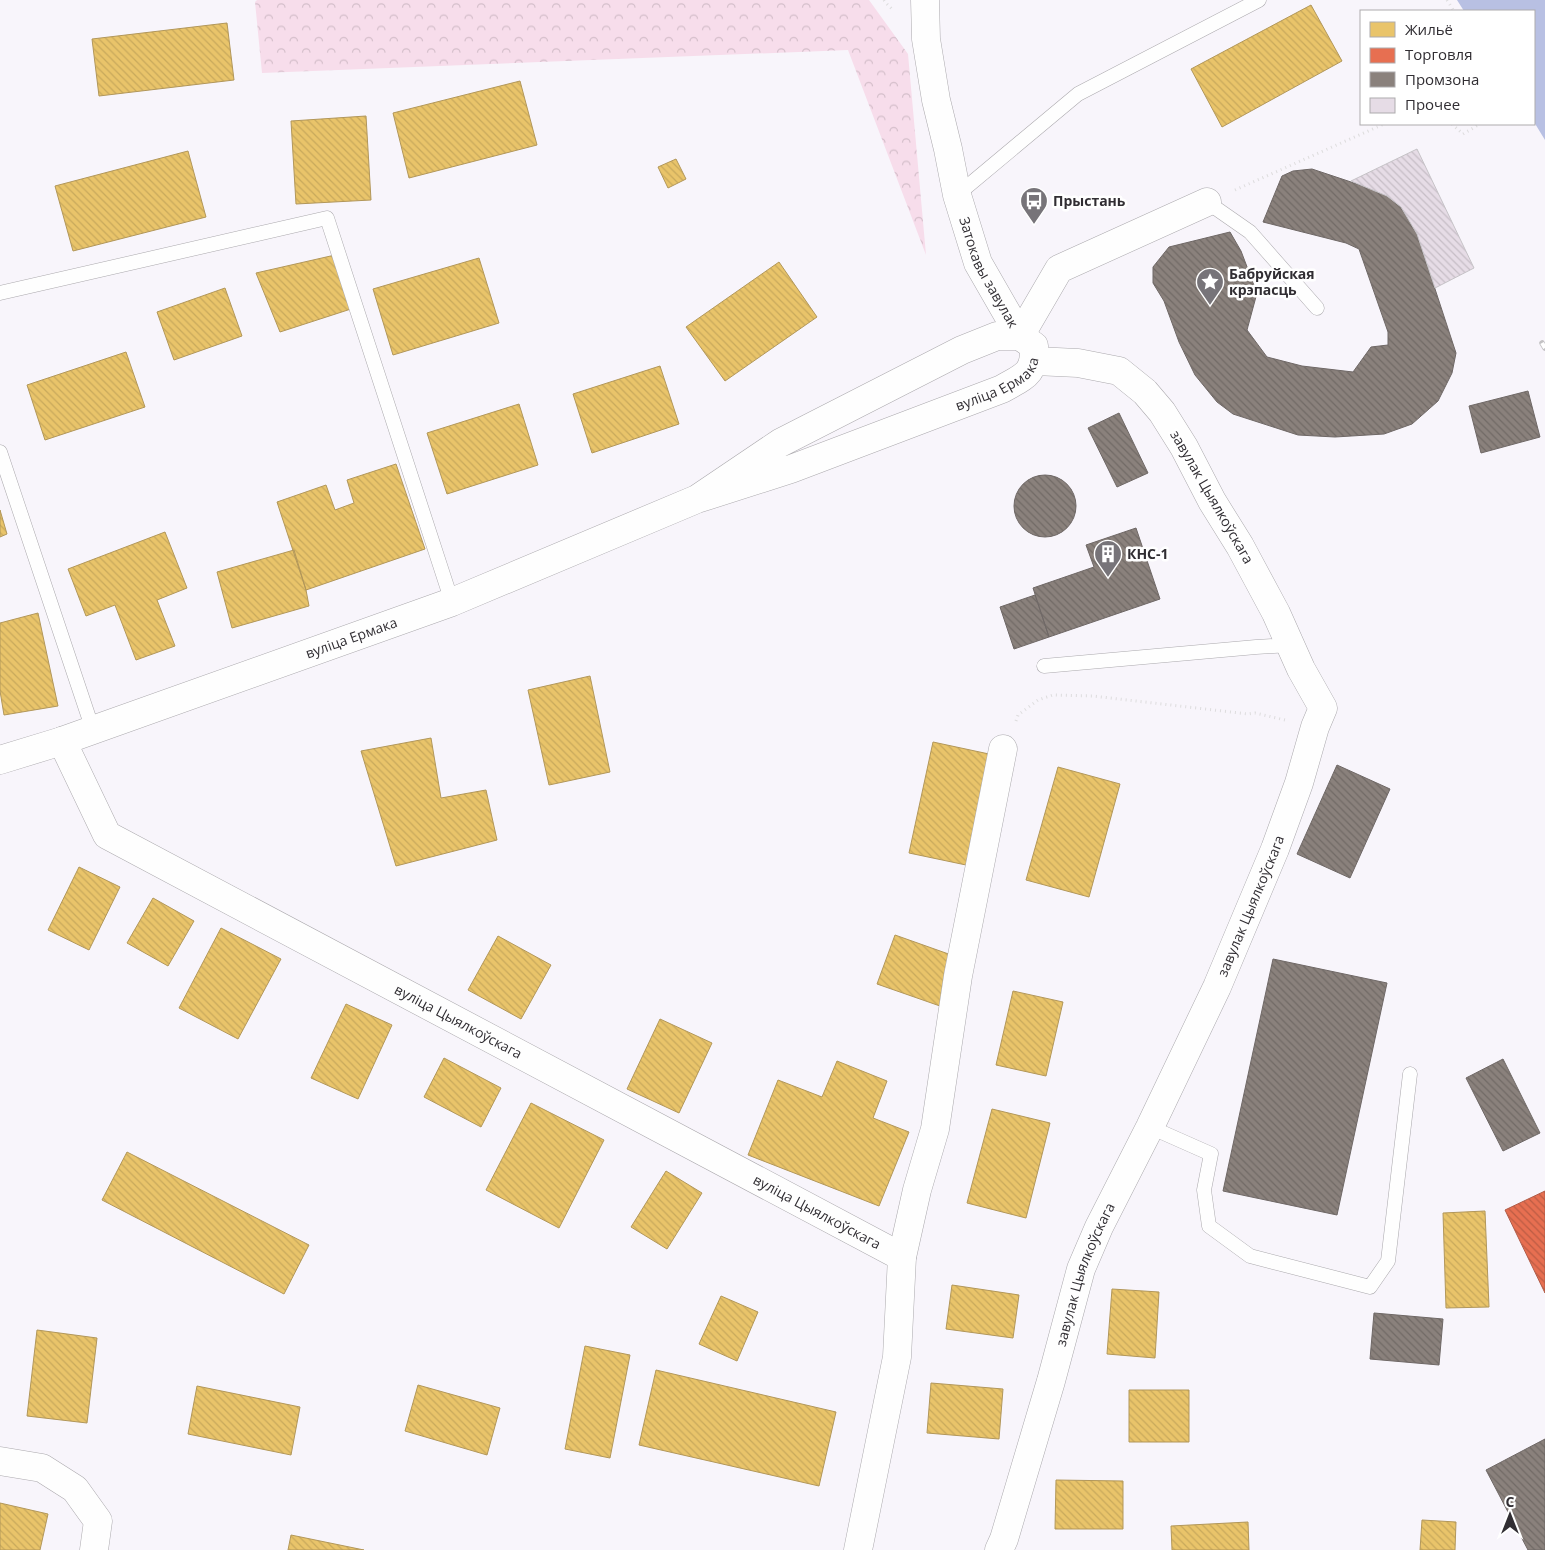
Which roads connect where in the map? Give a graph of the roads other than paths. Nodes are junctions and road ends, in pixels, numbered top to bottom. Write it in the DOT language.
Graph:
graph roads {
  1 [pos="925,0"];
  2 [pos="1259,0"];
  3 [pos="957,195"];
  4 [pos="1208,202"];
  5 [pos="0,293"];
  6 [pos="1317,308"];
  7 [pos="1020,336"];
  8 [pos="1035,361"];
  9 [pos="0,452"];
  10 [pos="697,499"];
  11 [pos="452,602"];
  12 [pos="1290,645"];
  13 [pos="1044,666"];
  14 [pos="93,730"];
  15 [pos="62,741"];
  16 [pos="1003,749"];
  17 [pos="0,760"];
  18 [pos="1410,1074"];
  19 [pos="1150,1127"];
  20 [pos="902,1257"];
  21 [pos="0,1461"];
  22 [pos="94,1550"];
  23 [pos="858,1550"];
  24 [pos="999,1550"];
  1 -- 3 [label="street, Затокавы завулак"];
  2 -- 3 [label="lane"];
  3 -- 7 [label="street, Затокавы завулак"];
  4 -- 6 [label="lane"];
  4 -- 7 [label="street, Затокавы завулак"];
  5 -- 11 [label="lane"];
  7 -- 8 [label="street, вуліца Ермака"];
  7 -- 10 [label="street, вуліца Ермака"];
  8 -- 10 [label="street, вуліца Ермака"];
  8 -- 12 [label="street, завулак Цыялкоўскага"];
  9 -- 14 [label="lane"];
  10 -- 11 [label="street, вуліца Ермака"];
  11 -- 14 [label="street, вуліца Ермака"];
  12 -- 13 [label="lane"];
  12 -- 19 [label="street, завулак Цыялкоўскага"];
  14 -- 15 [label="street, вуліца Ермака"];
  15 -- 17 [label="street, вуліца Ермака"];
  15 -- 20 [label="street, вуліца Цыялкоўскага"];
  16 -- 20 [label="street"];
  18 -- 19 [label="lane"];
  19 -- 24 [label="street, завулак Цыялкоўскага"];
  20 -- 23 [label="street"];
  21 -- 22 [label="street"];
}
